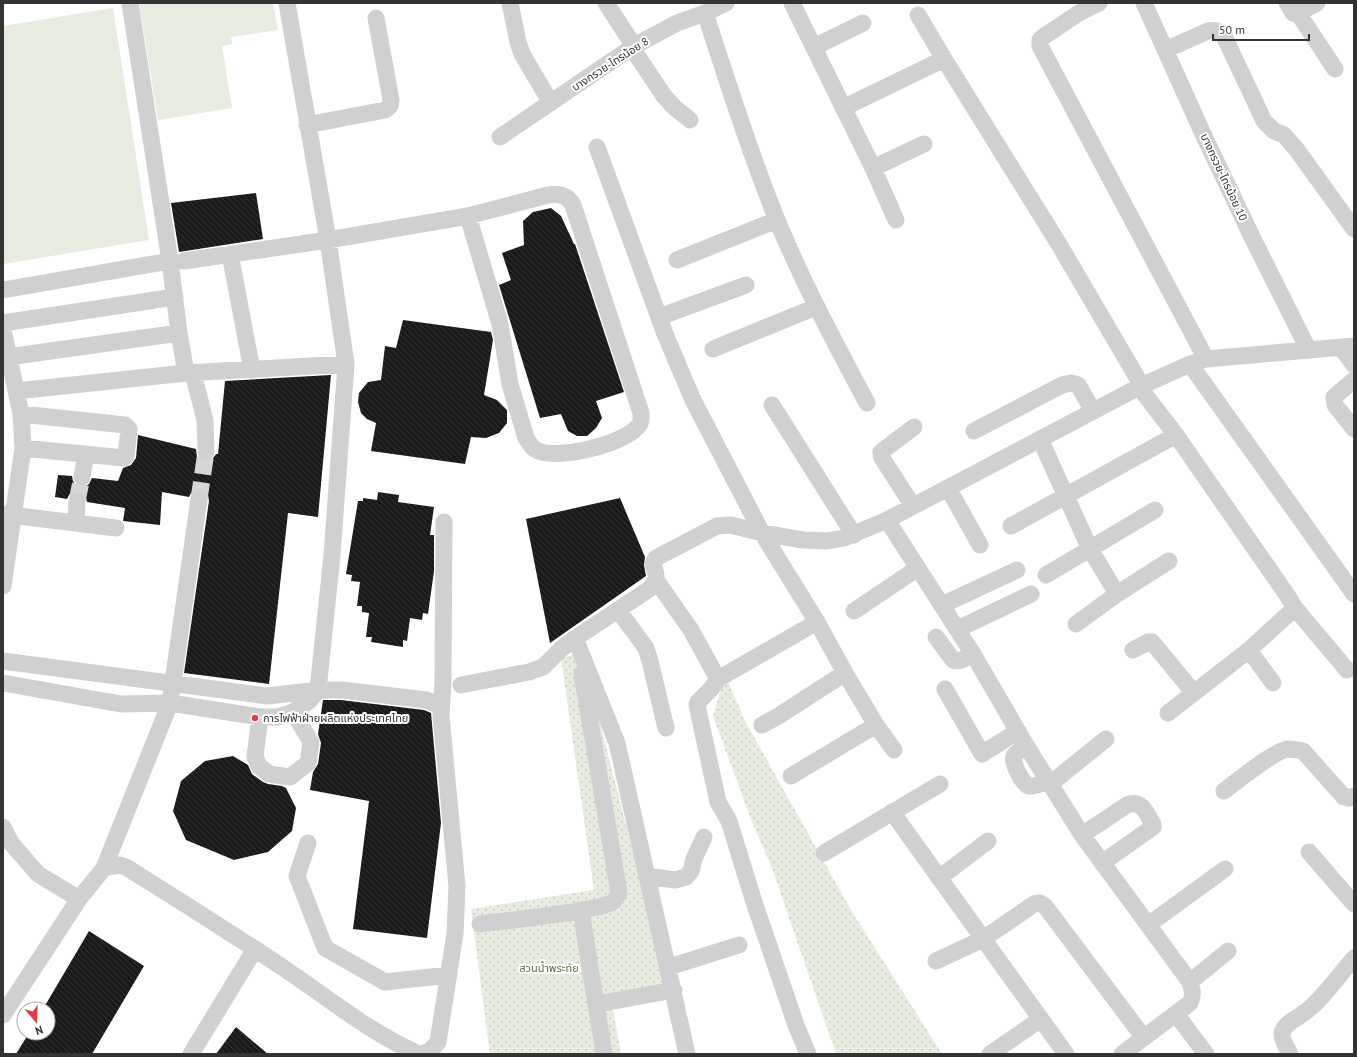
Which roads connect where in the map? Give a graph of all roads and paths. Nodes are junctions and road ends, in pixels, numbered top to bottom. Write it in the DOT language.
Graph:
graph roads {
  1 [pos="130,3"];
  2 [pos="287,3"];
  3 [pos="510,3"];
  4 [pos="606,3"];
  5 [pos="726,3"];
  6 [pos="792,3"];
  7 [pos="1099,3"];
  8 [pos="1144,3"];
  9 [pos="1317,3"];
  10 [pos="1292,8"];
  11 [pos="705,13"];
  12 [pos="918,15"];
  13 [pos="376,18"];
  14 [pos="863,23"];
  15 [pos="633,47"];
  16 [pos="814,47"];
  17 [pos="1165,50"];
  18 [pos="944,58"];
  19 [pos="1335,70"];
  20 [pos="551,103"];
  21 [pos="843,108"];
  22 [pos="690,120"];
  23 [pos="307,125"];
  24 [pos="500,137"];
  25 [pos="924,144"];
  26 [pos="597,147"];
  27 [pos="873,168"];
  28 [pos="468,216"];
  29 [pos="777,220"];
  30 [pos="896,220"];
  31 [pos="1354,229"];
  32 [pos="328,240"];
  33 [pos="230,254"];
  34 [pos="677,260"];
  35 [pos="177,261"];
  36 [pos="746,284"];
  37 [pos="3,290"];
  38 [pos="175,298"];
  39 [pos="816,307"];
  40 [pos="659,317"];
  41 [pos="3,323"];
  42 [pos="3,330"];
  43 [pos="179,333"];
  44 [pos="1347,347"];
  45 [pos="713,349"];
  46 [pos="1308,349"];
  47 [pos="8,357"];
  48 [pos="1198,361"];
  49 [pos="346,364"];
  50 [pos="1354,365"];
  51 [pos="252,370"];
  52 [pos="190,373"];
  53 [pos="1354,380"];
  54 [pos="1141,386"];
  55 [pos="16,391"];
  56 [pos="867,403"];
  57 [pos="772,405"];
  58 [pos="1093,411"];
  59 [pos="21,414"];
  60 [pos="914,427"];
  61 [pos="1354,430"];
  62 [pos="974,431"];
  63 [pos="1176,435"];
  64 [pos="1040,439"];
  65 [pos="23,448"];
  66 [pos="206,452"];
  67 [pos="86,454"];
  68 [pos="82,477"];
  69 [pos="948,488"];
  70 [pos="1065,496"];
  71 [pos="199,499"];
  72 [pos="77,501"];
  73 [pos="913,506"];
  74 [pos="1155,510"];
  75 [pos="8,515"];
  76 [pos="887,520"];
  77 [pos="444,522"];
  78 [pos="76,523"];
  79 [pos="1011,526"];
  80 [pos="116,528"];
  81 [pos="762,533"];
  82 [pos="854,535"];
  83 [pos="980,545"];
  84 [pos="1090,549"];
  85 [pos="1169,561"];
  86 [pos="918,568"];
  87 [pos="1017,570"];
  88 [pos="1046,575"];
  89 [pos="656,580"];
  90 [pos="3,586"];
  91 [pos="1031,594"];
  92 [pos="1117,594"];
  93 [pos="1354,594"];
  94 [pos="942,605"];
  95 [pos="1295,608"];
  96 [pos="618,610"];
  97 [pos="854,611"];
  98 [pos="817,622"];
  99 [pos="1076,624"];
  100 [pos="958,629"];
  101 [pos="936,637"];
  102 [pos="577,643"];
  103 [pos="1133,650"];
  104 [pos="1249,650"];
  105 [pos="973,654"];
  106 [pos="3,661"];
  107 [pos="1347,670"];
  108 [pos="845,672"];
  109 [pos="725,675"];
  110 [pos="3,683"];
  111 [pos="1274,683"];
  112 [pos="173,684"];
  113 [pos="461,685"];
  114 [pos="945,689"];
  115 [pos="318,690"];
  116 [pos="1194,693"];
  117 [pos="170,703"];
  118 [pos="441,706"];
  119 [pos="293,712"];
  120 [pos="1168,713"];
  121 [pos="260,717"];
  122 [pos="762,725"];
  123 [pos="876,725"];
  124 [pos="666,728"];
  125 [pos="1018,732"];
  126 [pos="1106,739"];
  127 [pos="894,750"];
  128 [pos="791,776"];
  129 [pos="1049,782"];
  130 [pos="940,784"];
  131 [pos="1224,791"];
  132 [pos="1354,796"];
  133 [pos="892,812"];
  134 [pos="3,827"];
  135 [pos="1082,835"];
  136 [pos="704,837"];
  137 [pos="988,841"];
  138 [pos="308,843"];
  139 [pos="1309,852"];
  140 [pos="824,853"];
  141 [pos="1102,863"];
  142 [pos="104,868"];
  143 [pos="1225,869"];
  144 [pos="647,876"];
  145 [pos="939,878"];
  146 [pos="79,898"];
  147 [pos="1354,904"];
  148 [pos="582,910"];
  149 [pos="480,924"];
  150 [pos="1148,925"];
  151 [pos="983,939"];
  152 [pos="739,945"];
  153 [pos="255,949"];
  154 [pos="1228,951"];
  155 [pos="1354,958"];
  156 [pos="936,962"];
  157 [pos="668,967"];
  158 [pos="449,975"];
  159 [pos="1190,982"];
  160 [pos="674,990"];
  161 [pos="597,1004"];
  162 [pos="1176,1014"];
  163 [pos="3,1015"];
  164 [pos="1041,1019"];
  165 [pos="1144,1038"];
  166 [pos="399,1050"];
  167 [pos="191,1054"];
  168 [pos="419,1054"];
  169 [pos="422,1054"];
  170 [pos="604,1054"];
  171 [pos="687,1054"];
  172 [pos="808,1054"];
  173 [pos="990,1054"];
  174 [pos="1066,1054"];
  175 [pos="1122,1054"];
  176 [pos="1206,1054"];
  177 [pos="1290,1054"];
  1 -- 35 [label="street"];
  2 -- 23 [label="street"];
  3 -- 20 [label="street"];
  4 -- 15 [label="street"];
  5 -- 11 [label="street, บางกรวย-ไทรน้อย 8"];
  6 -- 16 [label="street"];
  7 -- 48 [label="street"];
  8 -- 17 [label="street, บางกรวย-ไทรน้อย 10"];
  9 -- 10 [label="street"];
  10 -- 19 [label="street"];
  11 -- 15 [label="street, บางกรวย-ไทรน้อย 8"];
  11 -- 29 [label="street"];
  12 -- 18 [label="street"];
  13 -- 23 [label="street"];
  14 -- 16 [label="street"];
  15 -- 20 [label="street, บางกรวย-ไทรน้อย 8"];
  15 -- 22 [label="street"];
  16 -- 21 [label="street"];
  17 -- 31 [label="street"];
  17 -- 46 [label="street, บางกรวย-ไทรน้อย 10"];
  18 -- 21 [label="street"];
  18 -- 54 [label="street"];
  20 -- 24 [label="street, บางกรวย-ไทรน้อย 8"];
  21 -- 27 [label="street"];
  23 -- 32 [label="street"];
  25 -- 27 [label="street"];
  26 -- 40 [label="street"];
  27 -- 30 [label="street"];
  28 -- 28 [label="street"];
  28 -- 32 [label="street"];
  29 -- 34 [label="street"];
  29 -- 39 [label="street"];
  32 -- 33 [label="street"];
  32 -- 49 [label="street"];
  33 -- 35 [label="street"];
  33 -- 51 [label="street"];
  35 -- 37 [label="street"];
  35 -- 38 [label="street"];
  36 -- 40 [label="street"];
  38 -- 41 [label="street"];
  38 -- 43 [label="street"];
  39 -- 45 [label="street"];
  39 -- 56 [label="street"];
  40 -- 81 [label="street"];
  42 -- 47 [label="street"];
  43 -- 47 [label="street"];
  43 -- 52 [label="street"];
  44 -- 46 [label="street"];
  44 -- 50 [label="street"];
  46 -- 48 [label="street"];
  47 -- 55 [label="street"];
  48 -- 54 [label="street"];
  48 -- 93 [label="street"];
  49 -- 51 [label="street"];
  49 -- 115 [label="street"];
  51 -- 52 [label="street"];
  52 -- 55 [label="street"];
  52 -- 66 [label="street"];
  53 -- 61 [label="street"];
  54 -- 58 [label="street"];
  54 -- 63 [label="street"];
  55 -- 59 [label="street"];
  57 -- 82 [label="street"];
  58 -- 62 [label="street"];
  58 -- 64 [label="street"];
  59 -- 65 [label="street"];
  59 -- 67 [label="street"];
  60 -- 73 [label="street"];
  63 -- 70 [label="street"];
  63 -- 95 [label="street"];
  64 -- 69 [label="street"];
  64 -- 70 [label="street"];
  65 -- 67 [label="street"];
  65 -- 75 [label="street"];
  67 -- 68 [label="street"];
  69 -- 73 [label="street"];
  69 -- 83 [label="street"];
  70 -- 79 [label="street"];
  70 -- 84 [label="street"];
  71 -- 112 [label="street"];
  72 -- 78 [label="street"];
  73 -- 76 [label="street"];
  74 -- 84 [label="street"];
  75 -- 78 [label="street"];
  75 -- 90 [label="street"];
  76 -- 82 [label="street"];
  76 -- 86 [label="street"];
  77 -- 118 [label="street"];
  78 -- 80 [label="street"];
  81 -- 82 [label="street"];
  81 -- 89 [label="street"];
  81 -- 98 [label="street"];
  84 -- 88 [label="street"];
  84 -- 92 [label="street"];
  85 -- 92 [label="street"];
  86 -- 94 [label="street"];
  86 -- 97 [label="street"];
  87 -- 94 [label="street"];
  89 -- 96 [label="street"];
  89 -- 172 [label="street"];
  91 -- 100 [label="street"];
  92 -- 99 [label="street"];
  94 -- 100 [label="street"];
  95 -- 104 [label="street"];
  95 -- 107 [label="street"];
  96 -- 102 [label="street"];
  96 -- 124 [label="street"];
  98 -- 108 [label="street"];
  98 -- 109 [label="street"];
  100 -- 105 [label="street"];
  101 -- 105 [label="street"];
  102 -- 113 [label="street"];
  102 -- 144 [label="street"];
  102 -- 148 [label="street"];
  103 -- 116 [label="street"];
  104 -- 111 [label="street"];
  104 -- 116 [label="street"];
  105 -- 125 [label="street"];
  106 -- 112 [label="street"];
  108 -- 122 [label="street"];
  108 -- 123 [label="street"];
  110 -- 117 [label="street"];
  112 -- 115 [label="street"];
  112 -- 117 [label="street"];
  114 -- 125 [label="street"];
  115 -- 118 [label="street"];
  115 -- 119 [label="street"];
  116 -- 120 [label="street"];
  117 -- 121 [label="street"];
  117 -- 142 [label="street"];
  118 -- 158 [label="street"];
  119 -- 121 [label="street"];
  119 -- 121 [label="street"];
  123 -- 127 [label="street"];
  123 -- 128 [label="street"];
  125 -- 129 [label="street"];
  126 -- 129 [label="street"];
  129 -- 135 [label="street"];
  130 -- 133 [label="street"];
  131 -- 132 [label="street"];
  133 -- 140 [label="street"];
  133 -- 145 [label="street"];
  134 -- 146 [label="street"];
  135 -- 141 [label="street"];
  135 -- 141 [label="street"];
  136 -- 144 [label="street"];
  137 -- 145 [label="street"];
  138 -- 158 [label="street"];
  139 -- 147 [label="street"];
  141 -- 150 [label="street"];
  142 -- 146 [label="street"];
  142 -- 153 [label="street"];
  143 -- 150 [label="street"];
  144 -- 157 [label="street"];
  145 -- 151 [label="street"];
  146 -- 163 [label="street"];
  148 -- 149 [label="street"];
  148 -- 161 [label="street"];
  150 -- 159 [label="street"];
  151 -- 156 [label="street"];
  151 -- 164 [label="street"];
  151 -- 165 [label="street"];
  152 -- 157 [label="street"];
  153 -- 166 [label="street"];
  153 -- 167 [label="street"];
  154 -- 159 [label="street"];
  155 -- 177 [label="street"];
  157 -- 160 [label="street"];
  158 -- 169 [label="street"];
  159 -- 162 [label="street"];
  160 -- 161 [label="street"];
  160 -- 171 [label="street"];
  161 -- 170 [label="street"];
  162 -- 165 [label="street"];
  162 -- 176 [label="street"];
  164 -- 173 [label="street"];
  164 -- 174 [label="street"];
  165 -- 175 [label="street"];
  166 -- 168 [label="street"];
}
